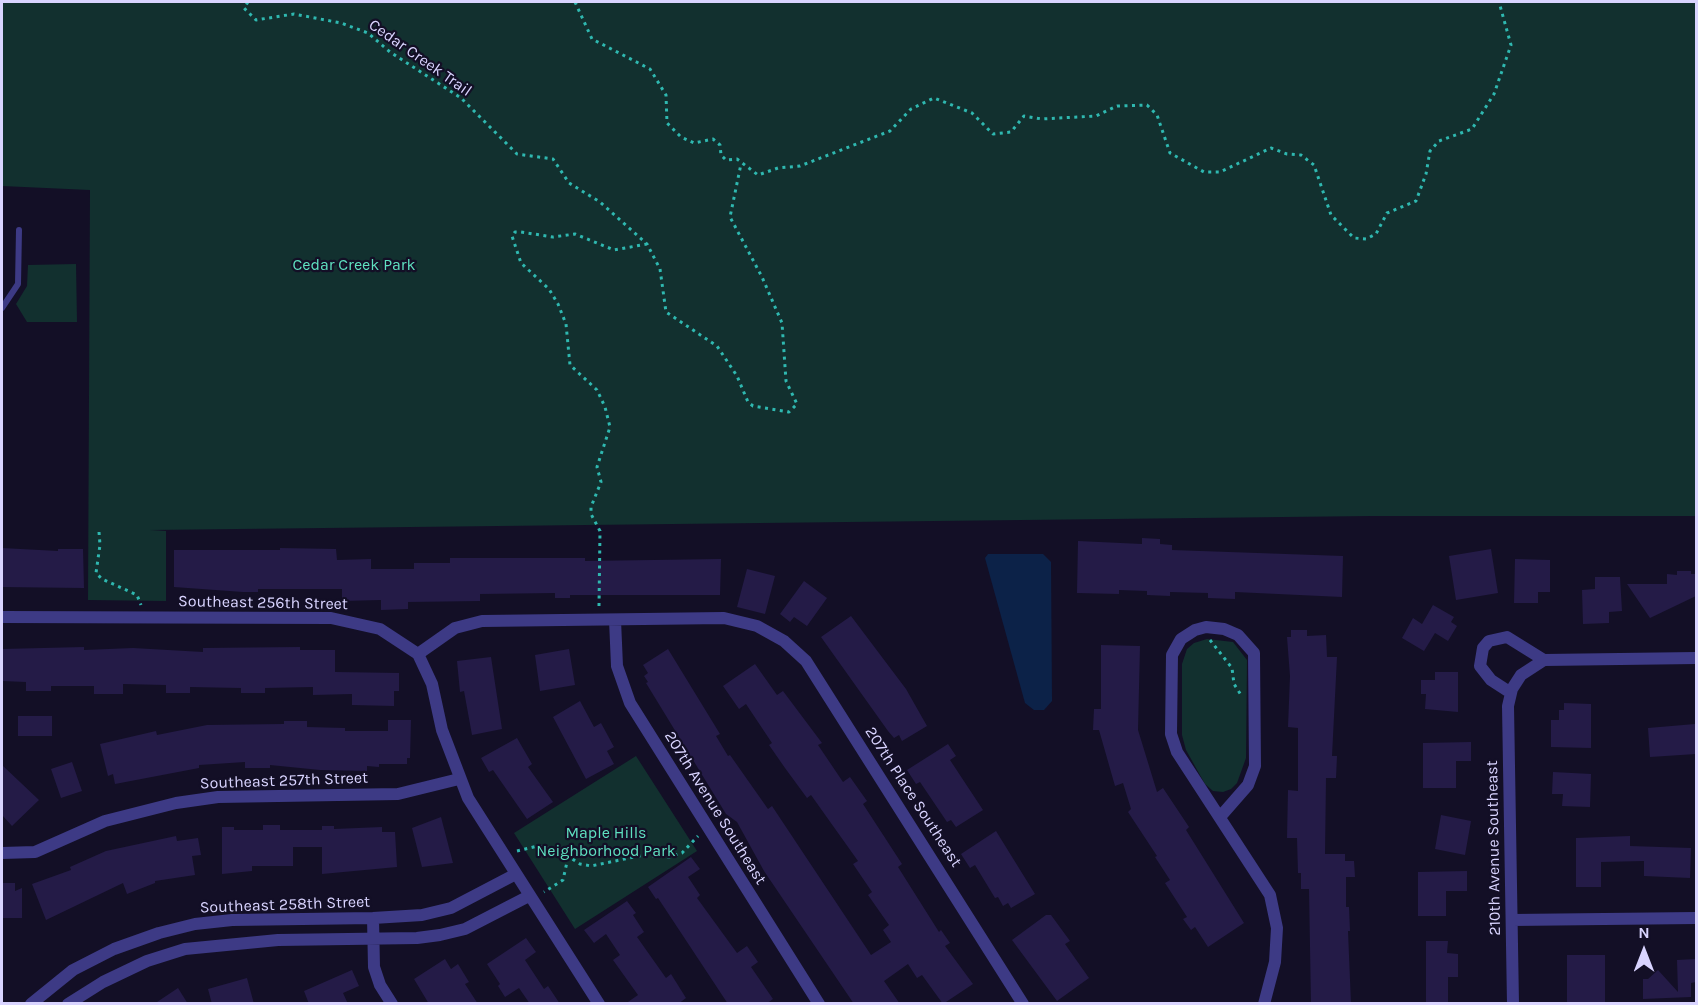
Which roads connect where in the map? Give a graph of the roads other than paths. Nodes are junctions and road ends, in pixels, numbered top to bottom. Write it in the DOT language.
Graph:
graph roads {
  1 [pos="19,230"];
  2 [pos="2,308"];
  3 [pos="2,617"];
  4 [pos="615,620"];
  5 [pos="418,654"];
  6 [pos="1696,658"];
  7 [pos="1544,660"];
  8 [pos="1511,693"];
  9 [pos="459,779"];
  10 [pos="1220,818"];
  11 [pos="6,854"];
  12 [pos="516,874"];
  13 [pos="530,897"];
  14 [pos="373,918"];
  15 [pos="1696,918"];
  16 [pos="1512,920"];
  17 [pos="372,939"];
  18 [pos="31,1004"];
  19 [pos="69,1004"];
  20 [pos="392,1004"];
  21 [pos="599,1004"];
  22 [pos="819,1004"];
  23 [pos="1023,1004"];
  24 [pos="1264,1004"];
  25 [pos="1514,1004"];
  1 -- 2 [label="lane"];
  3 -- 5 [label="street, Southeast 256th Street"];
  4 -- 5 [label="street"];
  4 -- 22 [label="street, 207th Avenue Southeast"];
  4 -- 23 [label="street, 207th Place Southeast"];
  5 -- 9 [label="street"];
  6 -- 7 [label="street"];
  7 -- 8 [label="street, 210th Avenue Southeast"];
  7 -- 8 [label="street"];
  8 -- 16 [label="street, 210th Avenue Southeast"];
  9 -- 11 [label="street, Southeast 257th Street"];
  9 -- 12 [label="street"];
  10 -- 10 [label="street"];
  10 -- 24 [label="street"];
  12 -- 13 [label="street"];
  12 -- 14 [label="street, Southeast 258th Street"];
  13 -- 17 [label="street"];
  13 -- 21 [label="street"];
  14 -- 17 [label="street"];
  14 -- 18 [label="street, Southeast 258th Street"];
  15 -- 16 [label="street"];
  16 -- 25 [label="street, 210th Avenue Southeast"];
  17 -- 19 [label="street"];
  17 -- 20 [label="street"];
}
